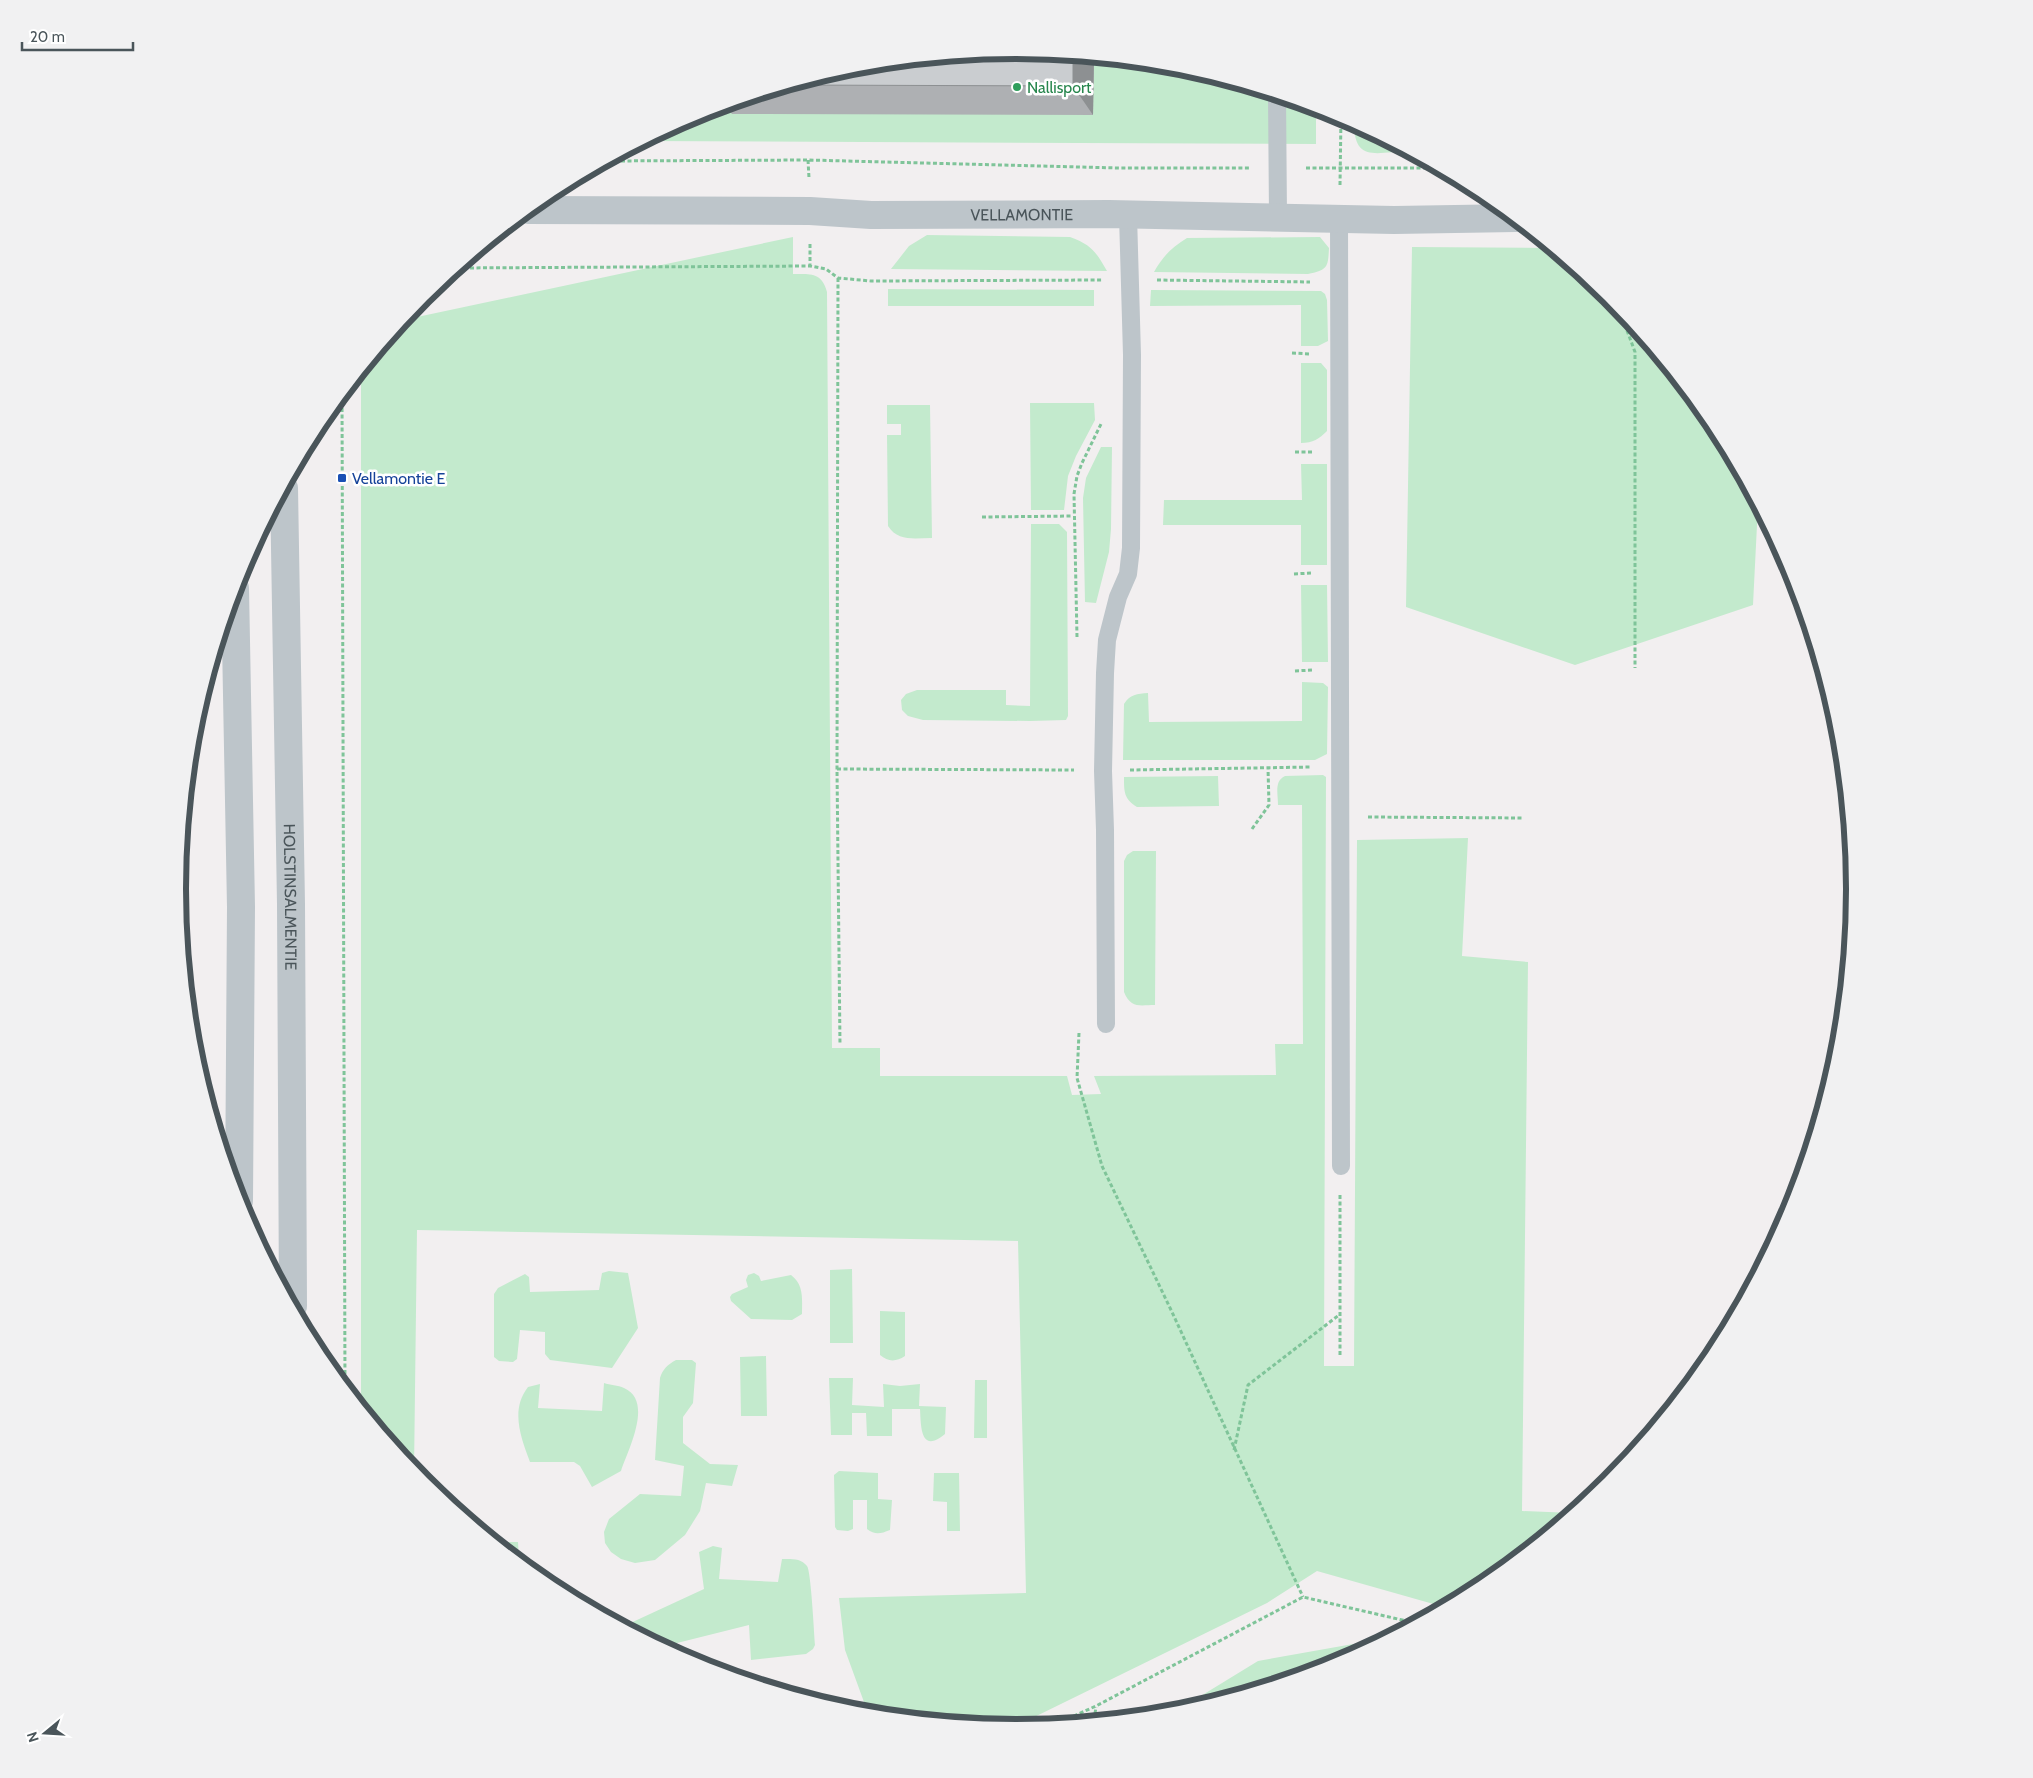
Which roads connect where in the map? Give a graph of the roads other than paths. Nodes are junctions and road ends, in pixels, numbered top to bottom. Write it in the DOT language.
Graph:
graph roads {
  1 [pos="1276,101"];
  2 [pos="539,210"];
  3 [pos="1128,214"];
  4 [pos="1278,217"];
  5 [pos="1339,218"];
  6 [pos="1505,218"];
  7 [pos="284,499"];
  8 [pos="235,608"];
  9 [pos="1106,1024"];
  10 [pos="1340,1166"];
  11 [pos="239,1180"];
  12 [pos="292,1294"];
  1 -- 4 [label="lane"];
  2 -- 3 [label="street, VELLAMONTIE"];
  3 -- 4 [label="street, VELLAMONTIE"];
  3 -- 9 [label="lane"];
  4 -- 5 [label="street, VELLAMONTIE"];
  5 -- 6 [label="street, VELLAMONTIE"];
  5 -- 10 [label="lane"];
  7 -- 12 [label="street, HOLSTINSALMENTIE"];
  8 -- 11 [label="street"];
}
